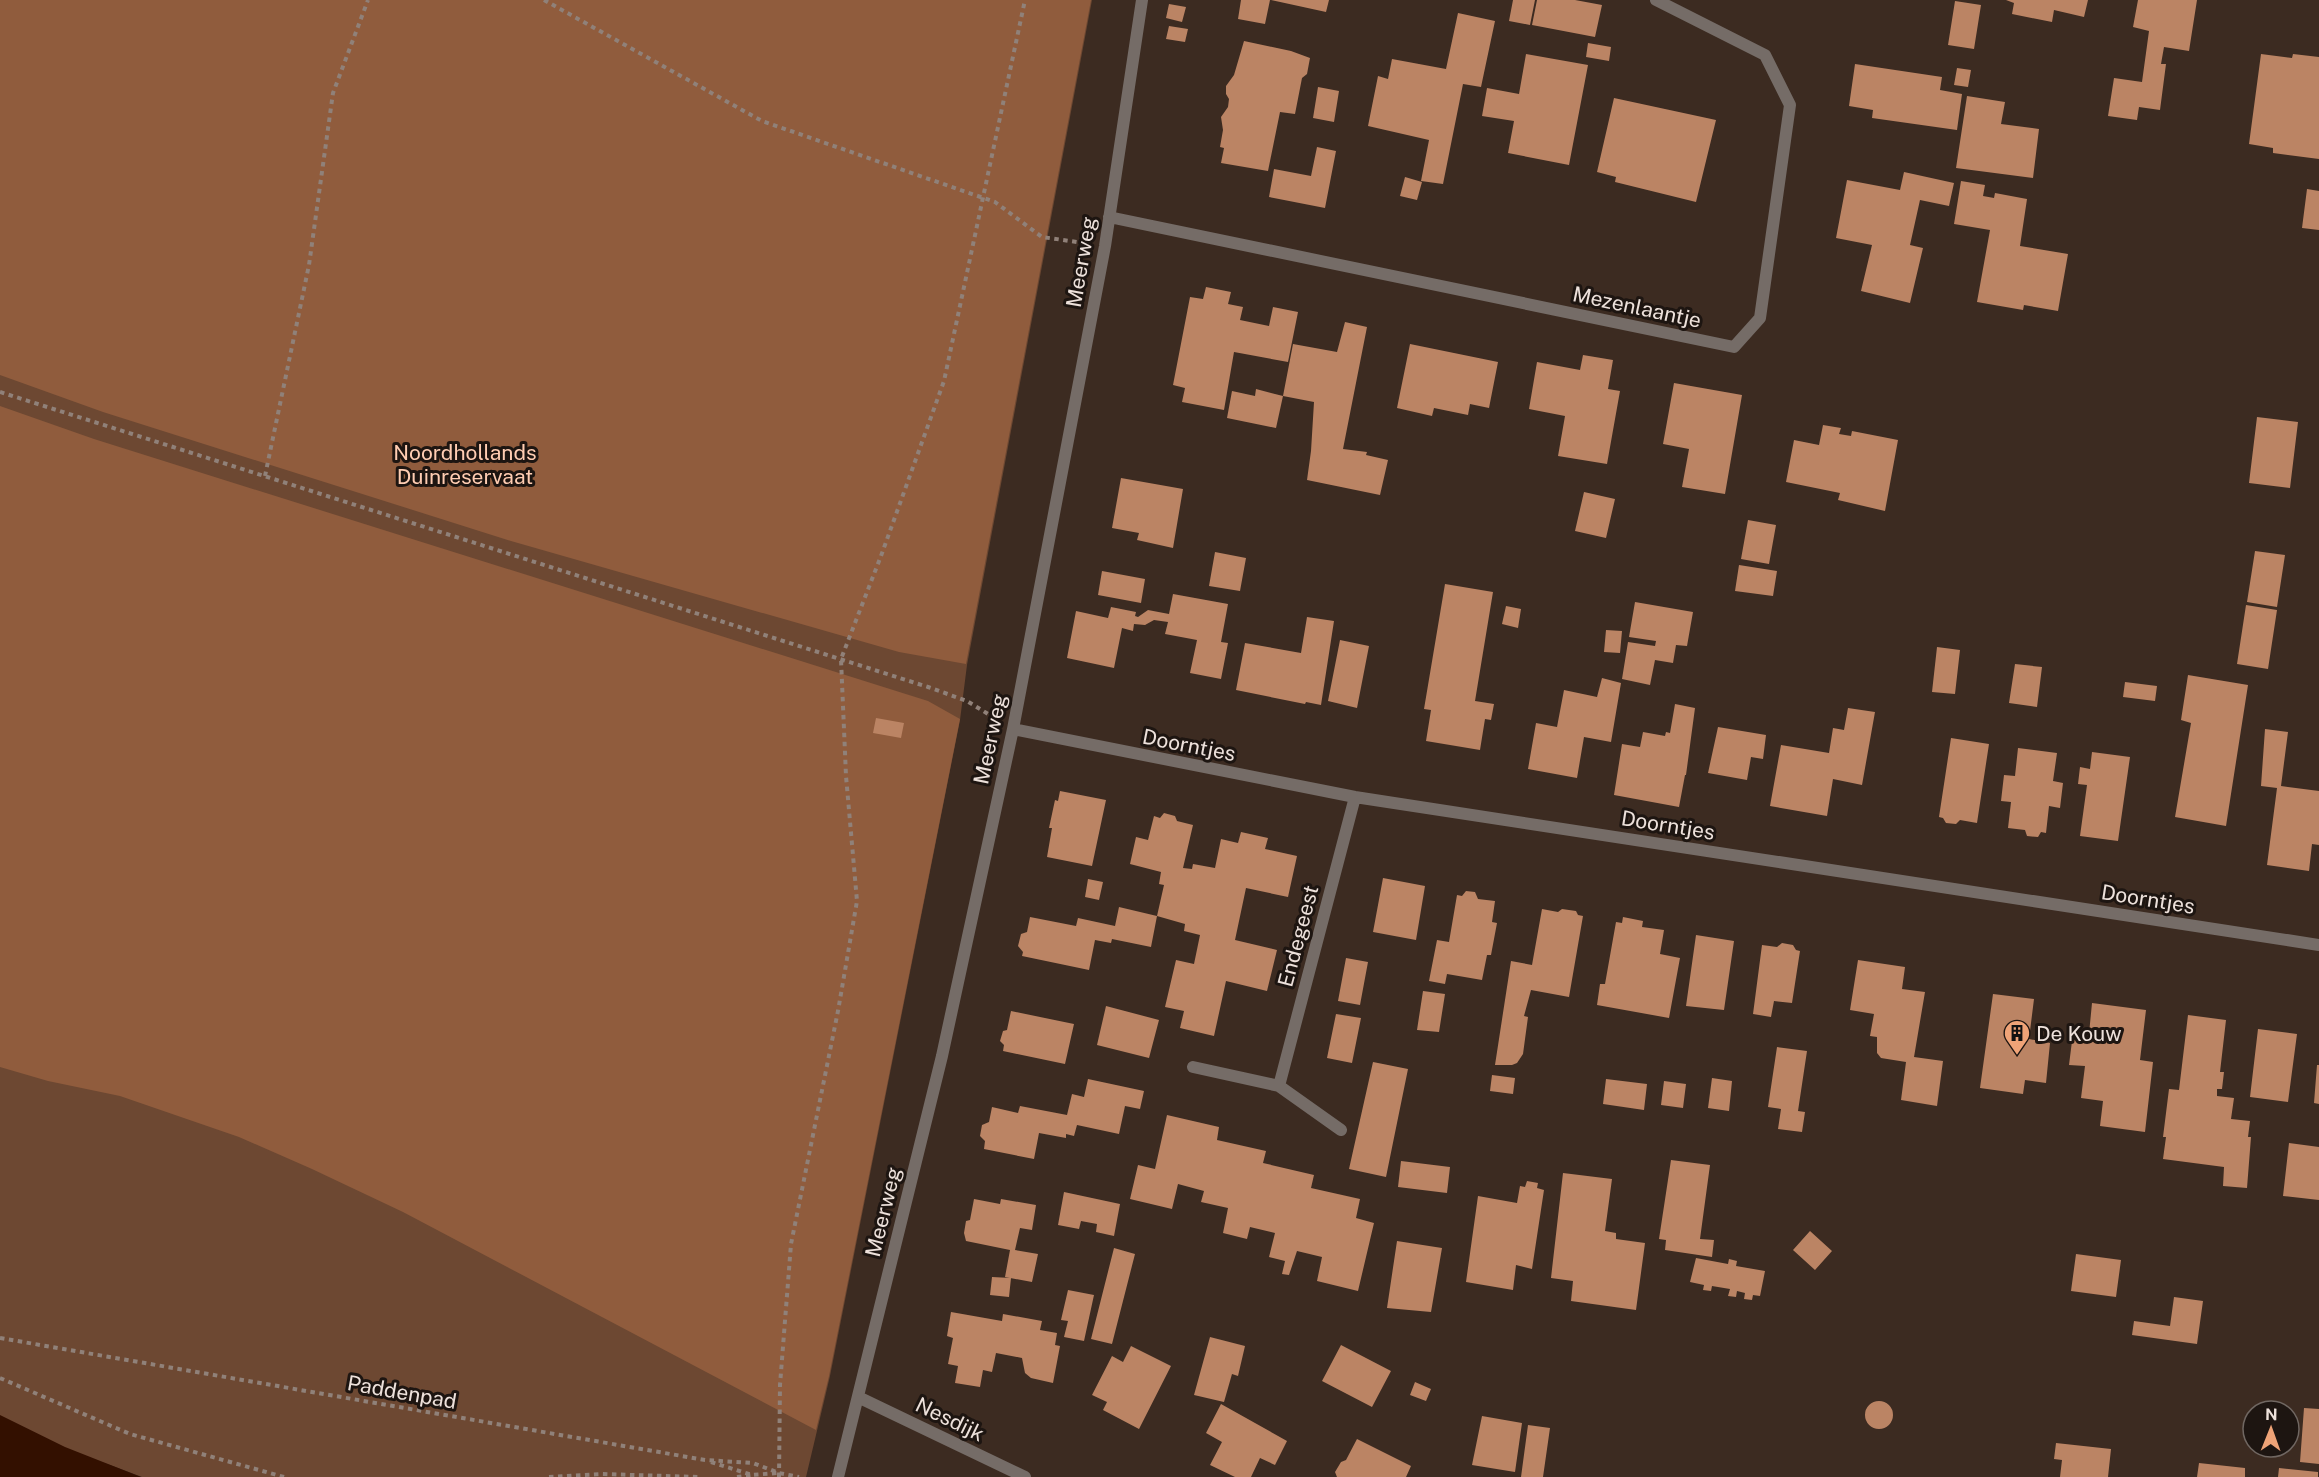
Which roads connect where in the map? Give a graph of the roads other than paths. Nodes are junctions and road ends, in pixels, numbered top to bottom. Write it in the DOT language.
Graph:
graph roads {
  1 [pos="1142,0"];
  2 [pos="1656,0"];
  3 [pos="1109,217"];
  4 [pos="1013,729"];
  5 [pos="1355,797"];
  6 [pos="2319,945"];
  7 [pos="1194,1067"];
  8 [pos="1279,1086"];
  9 [pos="1341,1130"];
  10 [pos="858,1397"];
  11 [pos="838,1477"];
  12 [pos="1025,1477"];
  1 -- 3 [label="street, Meerweg"];
  2 -- 3 [label="street, Mezenlaantje"];
  3 -- 4 [label="street, Meerweg"];
  4 -- 5 [label="street, Doorntjes"];
  4 -- 10 [label="street, Meerweg"];
  5 -- 6 [label="street, Doorntjes"];
  5 -- 8 [label="street, Endegeest"];
  7 -- 8 [label="street"];
  8 -- 9 [label="street"];
  10 -- 11 [label="street, Meerweg"];
  10 -- 12 [label="street, Nesdijk"];
}
